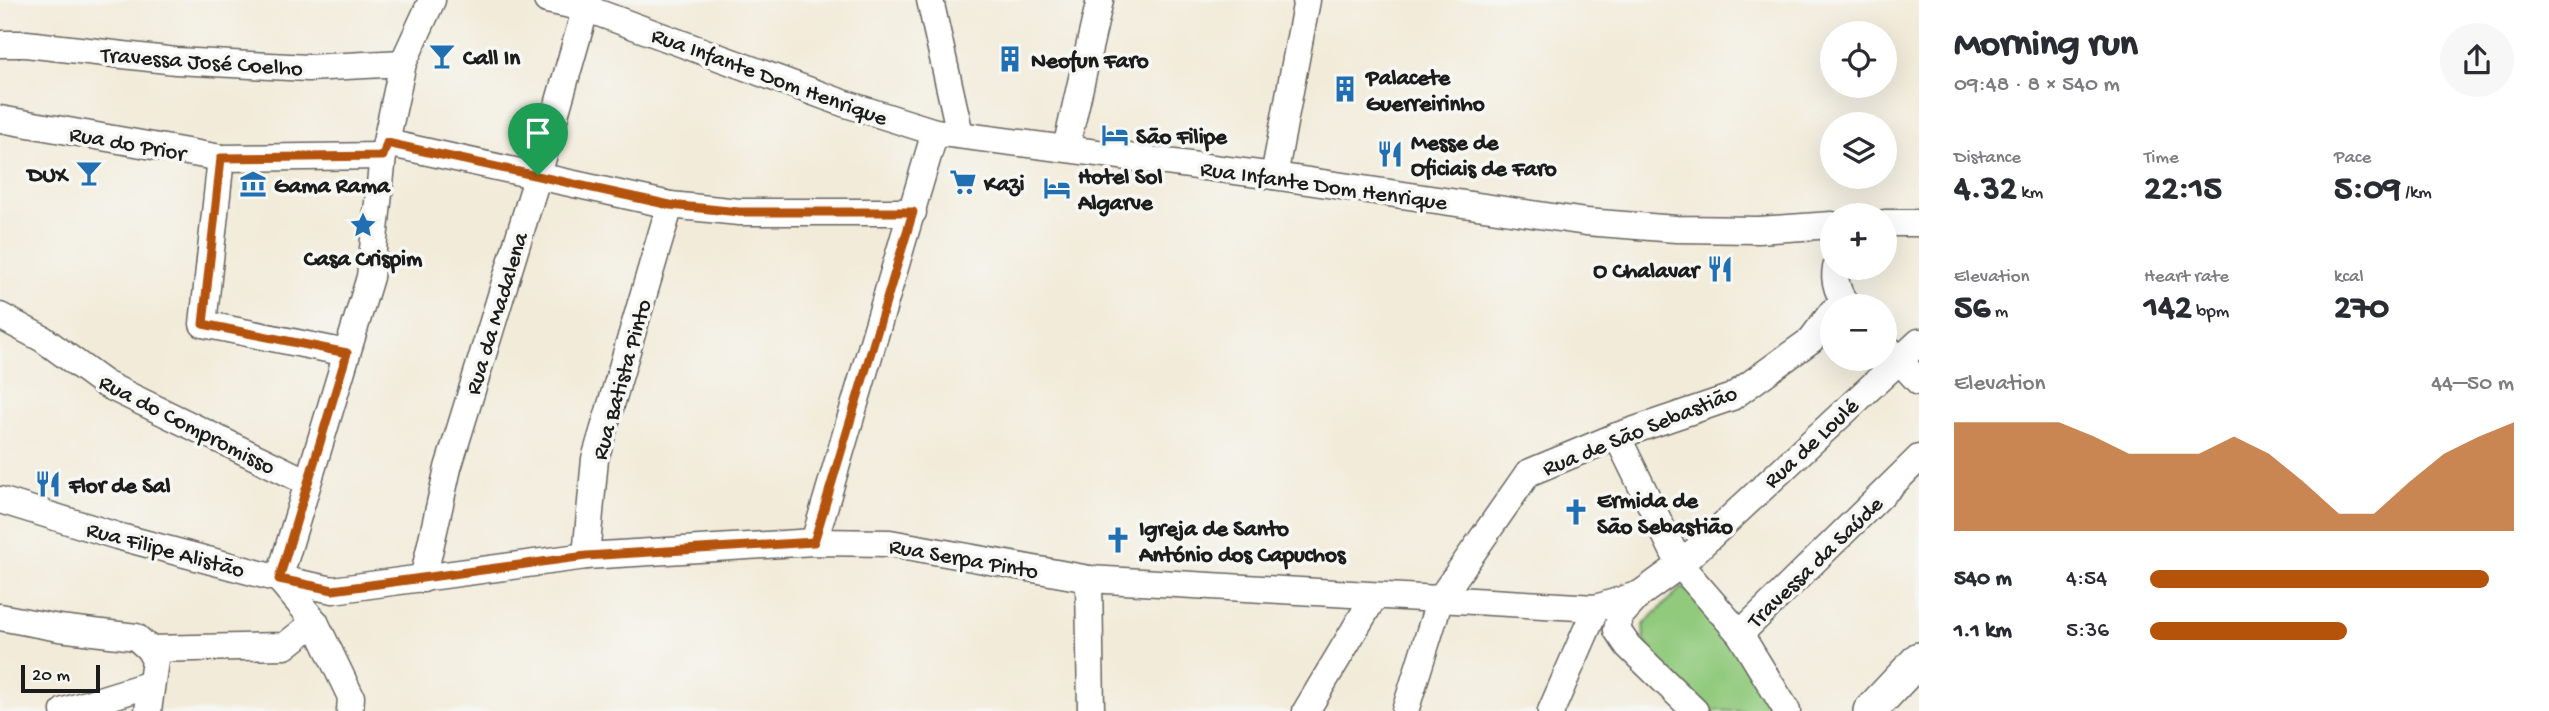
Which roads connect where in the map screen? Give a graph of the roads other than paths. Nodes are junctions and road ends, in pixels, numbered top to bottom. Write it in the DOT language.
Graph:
graph roads {
  1 [pos="432,0"];
  2 [pos="547,0"];
  3 [pos="930,0"];
  4 [pos="1100,0"];
  5 [pos="1307,0"];
  6 [pos="587,4"];
  7 [pos="0,44"];
  8 [pos="404,63"];
  9 [pos="0,119"];
  10 [pos="947,133"];
  11 [pos="1066,148"];
  12 [pos="385,149"];
  13 [pos="221,158"];
  14 [pos="538,175"];
  15 [pos="1274,176"];
  16 [pos="670,205"];
  17 [pos="913,212"];
  18 [pos="1897,223"];
  19 [pos="1919,223"];
  20 [pos="1820,226"];
  21 [pos="0,316"];
  22 [pos="1820,330"];
  23 [pos="1919,342"];
  24 [pos="1897,350"];
  25 [pos="347,353"];
  26 [pos="1897,358"];
  27 [pos="1872,371"];
  28 [pos="1919,382"];
  29 [pos="1617,436"];
  30 [pos="1919,458"];
  31 [pos="307,482"];
  32 [pos="0,500"];
  33 [pos="814,542"];
  34 [pos="586,556"];
  35 [pos="1679,565"];
  36 [pos="279,579"];
  37 [pos="423,579"];
  38 [pos="1089,579"];
  39 [pos="333,590"];
  40 [pos="1640,594"];
  41 [pos="1374,597"];
  42 [pos="1440,599"];
  43 [pos="1596,608"];
  44 [pos="0,617"];
  45 [pos="315,622"];
  46 [pos="1740,634"];
  47 [pos="1584,639"];
  48 [pos="1628,646"];
  49 [pos="149,649"];
  50 [pos="1919,659"];
  51 [pos="151,684"];
  52 [pos="1679,705"];
  53 [pos="64,711"];
  54 [pos="148,711"];
  55 [pos="350,711"];
  56 [pos="1091,711"];
  57 [pos="1306,711"];
  58 [pos="1405,711"];
  59 [pos="1551,711"];
  60 [pos="1787,711"];
  61 [pos="1870,711"];
  1 -- 8 [label="street"];
  2 -- 6 [label="street, Rua Infante Dom Henrique"];
  3 -- 10 [label="street"];
  4 -- 11 [label="street"];
  5 -- 15 [label="street"];
  6 -- 10 [label="street, Rua Infante Dom Henrique"];
  6 -- 14 [label="street, Rua da Madalena"];
  7 -- 8 [label="street, Travessa José Coelho"];
  8 -- 12 [label="street"];
  9 -- 13 [label="street, Rua do Prior"];
  10 -- 11 [label="street, Rua Infante Dom Henrique"];
  10 -- 17 [label="street"];
  11 -- 15 [label="street, Rua Infante Dom Henrique"];
  12 -- 13 [label="street, Rua do Prior"];
  12 -- 14 [label="street, Rua do Prior"];
  12 -- 25 [label="street"];
  13 -- 25 [label="street"];
  14 -- 16 [label="street, Rua do Prior"];
  14 -- 37 [label="street, Rua da Madalena"];
  15 -- 20 [label="street, Rua Infante Dom Henrique"];
  16 -- 17 [label="street, Rua do Prior"];
  16 -- 34 [label="street, Rua Batista Pinto"];
  17 -- 33 [label="street"];
  18 -- 19 [label="street"];
  21 -- 31 [label="street, Rua do Compromisso"];
  22 -- 29 [label="street, Rua de São Sebastião"];
  23 -- 24 [label="street, Rua de Loulé"];
  25 -- 31 [label="street"];
  26 -- 28 [label="street"];
  27 -- 35 [label="street, Rua de Loulé"];
  29 -- 35 [label="street"];
  29 -- 42 [label="street, Rua de São Sebastião"];
  30 -- 46 [label="street, Travessa da Saúde"];
  31 -- 36 [label="street"];
  32 -- 36 [label="street, Rua Filipe Alistão"];
  33 -- 34 [label="street, Rua Serpa Pinto"];
  33 -- 38 [label="street, Rua Serpa Pinto"];
  34 -- 37 [label="street, Rua Serpa Pinto"];
  35 -- 40 [label="street, Rua de Loulé"];
  35 -- 46 [label="street"];
  36 -- 39 [label="street, Rua Filipe Alistão"];
  36 -- 45 [label="street"];
  37 -- 39 [label="street, Rua Serpa Pinto"];
  38 -- 41 [label="street, Rua Serpa Pinto"];
  38 -- 56 [label="street"];
  40 -- 43 [label="street, Rua de Loulé"];
  40 -- 48 [label="street"];
  41 -- 42 [label="street, Rua Serpa Pinto"];
  41 -- 57 [label="street"];
  42 -- 43 [label="street, Rua Serpa Pinto"];
  42 -- 58 [label="street, Rua de São Sebastião"];
  43 -- 47 [label="street"];
  44 -- 49 [label="street"];
  45 -- 49 [label="street"];
  45 -- 55 [label="street"];
  46 -- 60 [label="street"];
  47 -- 48 [label="street"];
  47 -- 59 [label="street"];
  48 -- 52 [label="street"];
  49 -- 51 [label="street"];
  50 -- 61 [label="main road"];
  51 -- 53 [label="street"];
  51 -- 54 [label="street"];
}
